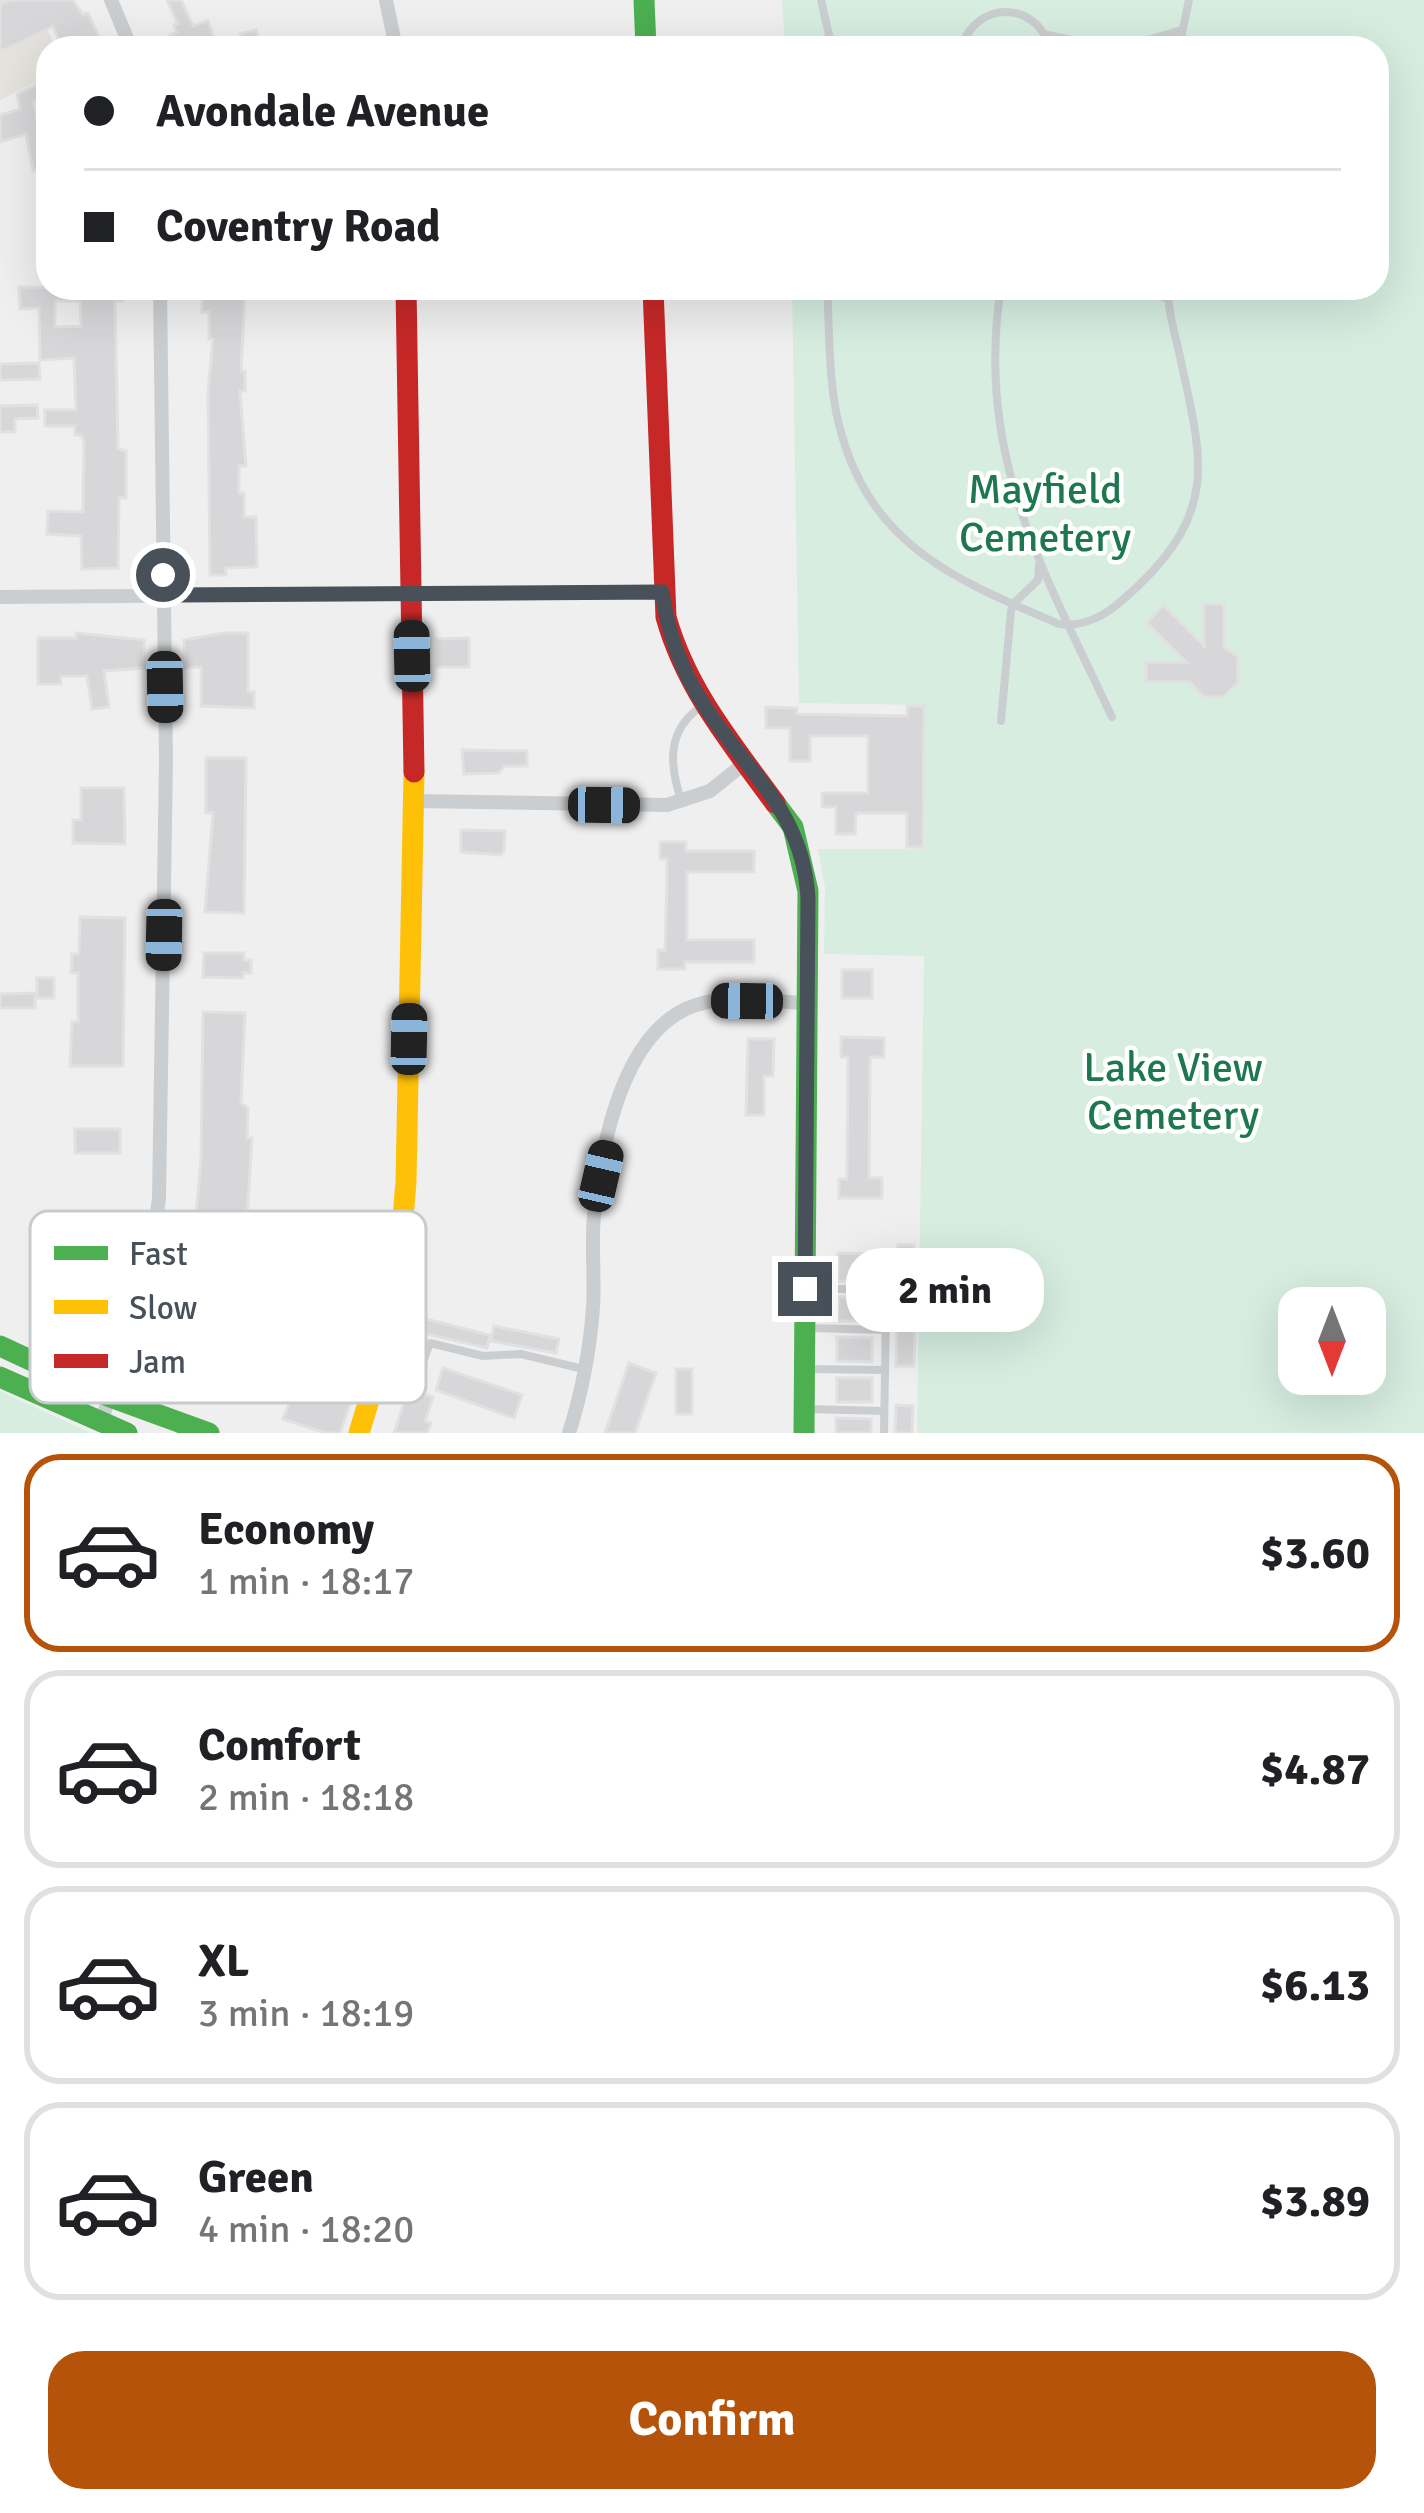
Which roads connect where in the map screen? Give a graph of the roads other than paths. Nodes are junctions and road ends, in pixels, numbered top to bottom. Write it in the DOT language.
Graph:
graph roads {
  1 [pos="111,0"];
  2 [pos="386,0"];
  3 [pos="644,0"];
  4 [pos="821,0"];
  5 [pos="1190,0"];
  6 [pos="1006,5"];
  7 [pos="1181,30"];
  8 [pos="1046,34"];
  9 [pos="126,36"];
  10 [pos="394,36"];
  11 [pos="646,36"];
  12 [pos="829,36"];
  13 [pos="965,36"];
  14 [pos="1055,36"];
  15 [pos="1161,36"];
  16 [pos="1180,36"];
  17 [pos="160,300"];
  18 [pos="406,300"];
  19 [pos="653,300"];
  20 [pos="828,300"];
  21 [pos="1000,300"];
  22 [pos="1169,300"];
  23 [pos="1039,563"];
  24 [pos="662,592"];
  25 [pos="163,595"];
  26 [pos="411,595"];
  27 [pos="0,597"];
  28 [pos="1013,604"];
  29 [pos="1069,625"];
  30 [pos="704,705"];
  31 [pos="1112,717"];
  32 [pos="1001,721"];
  33 [pos="746,762"];
  34 [pos="414,802"];
  35 [pos="682,803"];
  36 [pos="806,1003"];
  37 [pos="157,1211"];
  38 [pos="404,1211"];
  39 [pos="886,1254"];
  40 [pos="805,1289"];
  41 [pos="886,1289"];
  42 [pos="805,1328"];
  43 [pos="885,1330"];
  44 [pos="0,1346"];
  45 [pos="426,1354"];
  46 [pos="30,1360"];
  47 [pos="585,1369"];
  48 [pos="804,1369"];
  49 [pos="884,1370"];
  50 [pos="0,1377"];
  51 [pos="30,1391"];
  52 [pos="56,1403"];
  53 [pos="108,1403"];
  54 [pos="126,1403"];
  55 [pos="368,1403"];
  56 [pos="804,1408"];
  57 [pos="884,1411"];
  58 [pos="101,1424"];
  59 [pos="127,1433"];
  60 [pos="209,1433"];
  61 [pos="359,1433"];
  62 [pos="569,1433"];
  63 [pos="804,1433"];
  64 [pos="884,1433"];
  1 -- 9 [label="street"];
  2 -- 10 [label="street"];
  3 -- 11 [label="street"];
  4 -- 12 [label="lane"];
  5 -- 7 [label="lane"];
  6 -- 8 [label="lane"];
  6 -- 13 [label="lane"];
  7 -- 15 [label="lane"];
  7 -- 16 [label="lane"];
  8 -- 14 [label="lane"];
  17 -- 25 [label="street"];
  18 -- 26 [label="street"];
  19 -- 24 [label="street"];
  20 -- 28 [label="lane"];
  21 -- 23 [label="lane"];
  22 -- 29 [label="lane"];
  23 -- 28 [label="lane"];
  23 -- 29 [label="lane"];
  24 -- 26 [label="street"];
  24 -- 30 [label="street"];
  25 -- 26 [label="street"];
  25 -- 27 [label="street"];
  25 -- 37 [label="street"];
  26 -- 34 [label="street"];
  28 -- 29 [label="lane"];
  28 -- 32 [label="lane"];
  29 -- 31 [label="lane"];
  30 -- 33 [label="street"];
  30 -- 35 [label="lane"];
  33 -- 35 [label="street"];
  33 -- 36 [label="street"];
  34 -- 35 [label="street"];
  34 -- 38 [label="street"];
  36 -- 40 [label="street"];
  36 -- 47 [label="street"];
  39 -- 41 [label="lane"];
  40 -- 41 [label="lane"];
  40 -- 42 [label="street"];
  41 -- 43 [label="lane"];
  42 -- 43 [label="lane"];
  42 -- 48 [label="street"];
  43 -- 49 [label="lane"];
  44 -- 46 [label="street"];
  45 -- 47 [label="lane"];
  47 -- 62 [label="street"];
  48 -- 49 [label="lane"];
  48 -- 56 [label="street"];
  49 -- 57 [label="lane"];
  50 -- 51 [label="street"];
  52 -- 58 [label="street"];
  53 -- 58 [label="street"];
  54 -- 60 [label="street"];
  55 -- 61 [label="street"];
  56 -- 57 [label="lane"];
  56 -- 63 [label="street"];
  57 -- 64 [label="lane"];
  58 -- 59 [label="street"];
}
